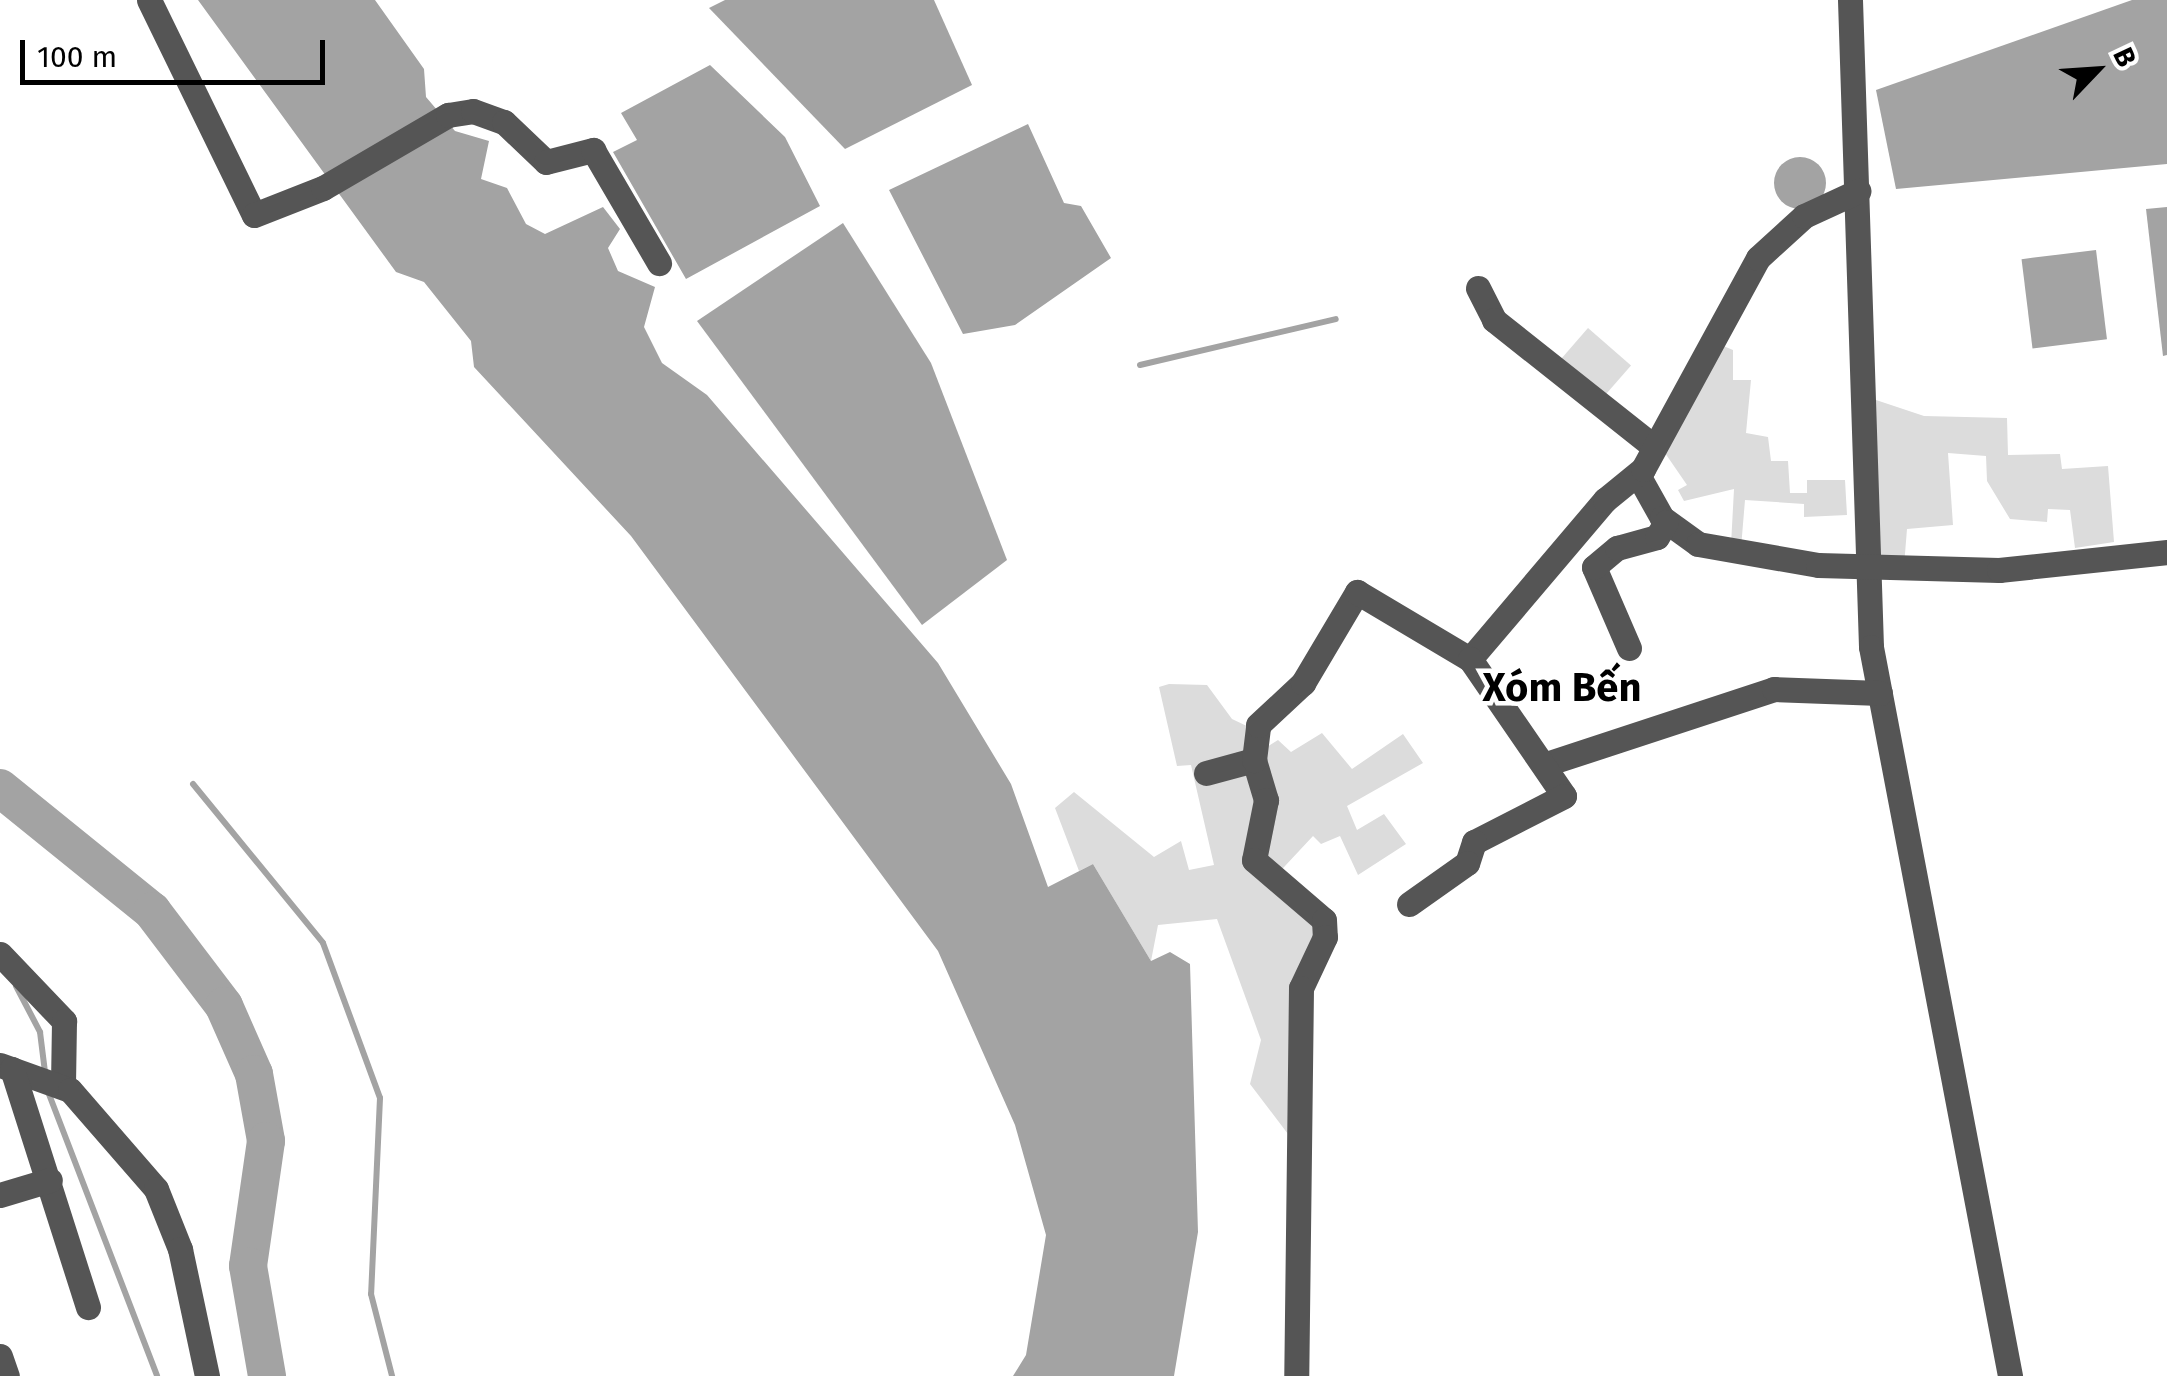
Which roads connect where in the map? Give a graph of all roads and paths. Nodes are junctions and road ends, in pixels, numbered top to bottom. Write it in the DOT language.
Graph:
graph roads {
  1 [pos="149,0"];
  2 [pos="1850,0"];
  3 [pos="1858,191"];
  4 [pos="659,263"];
  5 [pos="1478,288"];
  6 [pos="1653,446"];
  7 [pos="1638,476"];
  8 [pos="1666,522"];
  9 [pos="2167,552"];
  10 [pos="1864,568"];
  11 [pos="1629,648"];
  12 [pos="1470,659"];
  13 [pos="1880,693"];
  14 [pos="1254,760"];
  15 [pos="1546,764"];
  16 [pos="1206,773"];
  17 [pos="1409,904"];
  18 [pos="0,954"];
  19 [pos="6,1067"];
  20 [pos="54,1083"];
  21 [pos="50,1180"];
  22 [pos="0,1195"];
  23 [pos="88,1306"];
  24 [pos="0,1356"];
  25 [pos="7,1376"];
  26 [pos="207,1376"];
  27 [pos="1296,1376"];
  28 [pos="2010,1376"];
  1 -- 4 [label="street"];
  2 -- 3 [label="street"];
  3 -- 6 [label="street"];
  3 -- 10 [label="street"];
  5 -- 6 [label="street"];
  6 -- 7 [label="street"];
  7 -- 8 [label="street"];
  7 -- 12 [label="street"];
  8 -- 10 [label="street"];
  8 -- 11 [label="street"];
  9 -- 10 [label="street"];
  10 -- 13 [label="street"];
  12 -- 14 [label="street"];
  12 -- 15 [label="street"];
  13 -- 15 [label="street"];
  13 -- 28 [label="street"];
  14 -- 16 [label="street"];
  14 -- 27 [label="street"];
  15 -- 17 [label="street"];
  18 -- 20 [label="street"];
  19 -- 20 [label="street"];
  19 -- 21 [label="street"];
  20 -- 26 [label="street"];
  21 -- 22 [label="street"];
  21 -- 23 [label="street"];
  24 -- 25 [label="street"];
}
